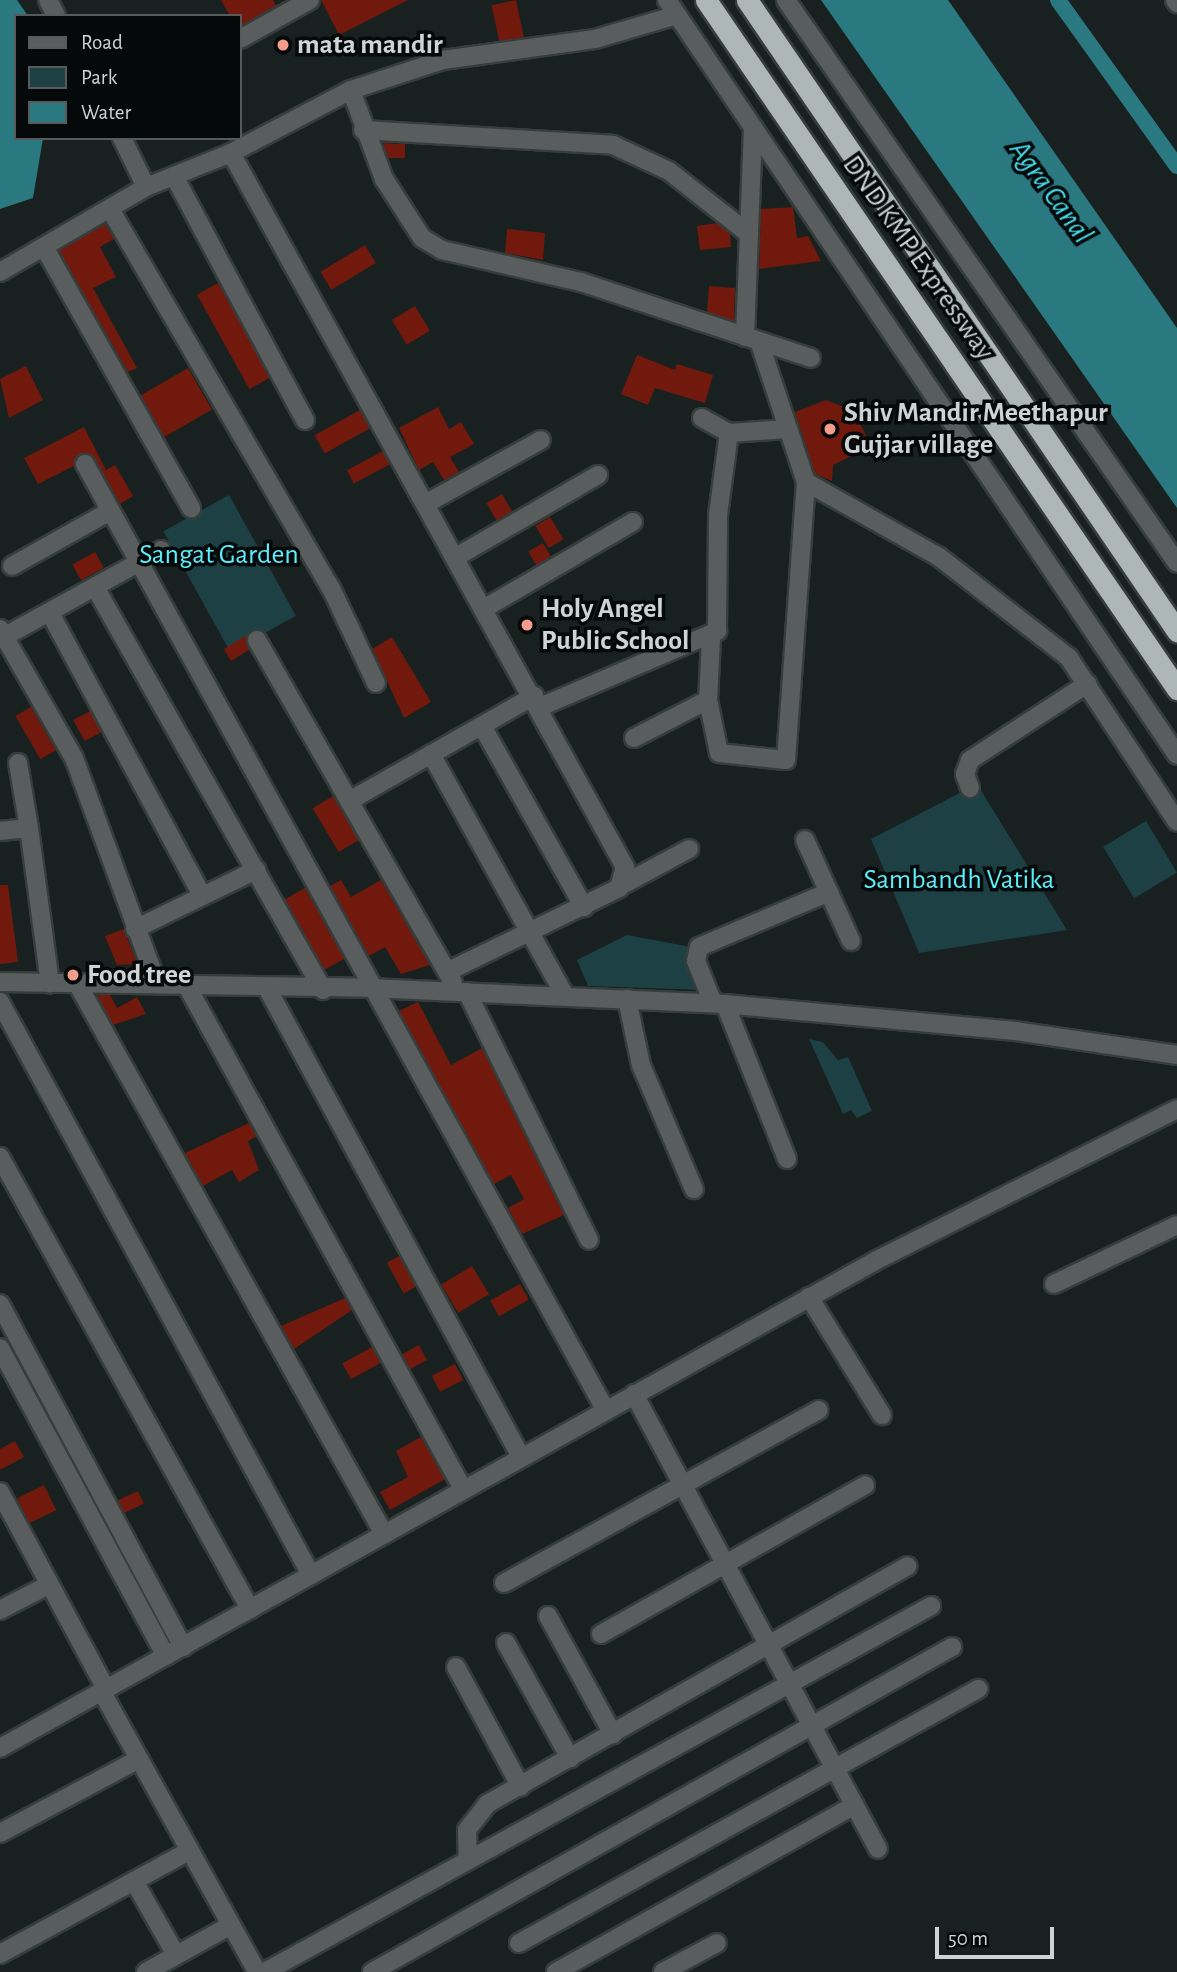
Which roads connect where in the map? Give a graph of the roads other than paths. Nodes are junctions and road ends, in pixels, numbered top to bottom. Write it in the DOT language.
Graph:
graph roads {
  1 [pos="310,0"];
  2 [pos="706,0"];
  3 [pos="747,0"];
  4 [pos="786,0"];
  5 [pos="286,6"];
  6 [pos="672,8"];
  7 [pos="242,39"];
  8 [pos="351,90"];
  9 [pos="753,127"];
  10 [pos="363,131"];
  11 [pos="123,140"];
  12 [pos="232,153"];
  13 [pos="174,176"];
  14 [pos="146,187"];
  15 [pos="110,209"];
  16 [pos="749,234"];
  17 [pos="44,247"];
  18 [pos="0,272"];
  19 [pos="753,342"];
  20 [pos="811,358"];
  21 [pos="702,418"];
  22 [pos="305,420"];
  23 [pos="788,429"];
  24 [pos="729,433"];
  25 [pos="541,440"];
  26 [pos="85,464"];
  27 [pos="598,475"];
  28 [pos="806,482"];
  29 [pos="426,503"];
  30 [pos="191,508"];
  31 [pos="110,511"];
  32 [pos="633,522"];
  33 [pos="162,550"];
  34 [pos="456,557"];
  35 [pos="138,563"];
  36 [pos="1177,563"];
  37 [pos="12,566"];
  38 [pos="96,587"];
  39 [pos="485,608"];
  40 [pos="50,612"];
  41 [pos="1177,631"];
  42 [pos="1,635"];
  43 [pos="711,639"];
  44 [pos="257,640"];
  45 [pos="376,683"];
  46 [pos="1087,684"];
  47 [pos="1177,689"];
  48 [pos="708,700"];
  49 [pos="537,702"];
  50 [pos="482,726"];
  51 [pos="634,738"];
  52 [pos="431,754"];
  53 [pos="1177,755"];
  54 [pos="18,763"];
  55 [pos="970,788"];
  56 [pos="349,801"];
  57 [pos="1177,822"];
  58 [pos="29,828"];
  59 [pos="0,831"];
  60 [pos="805,840"];
  61 [pos="689,849"];
  62 [pos="256,870"];
  63 [pos="624,884"];
  64 [pos="829,892"];
  65 [pos="201,894"];
  66 [pos="584,907"];
  67 [pos="135,929"];
  68 [pos="530,935"];
  69 [pos="851,941"];
  70 [pos="447,972"];
  71 [pos="0,982"];
  72 [pos="50,984"];
  73 [pos="158,984"];
  74 [pos="78,985"];
  75 [pos="187,986"];
  76 [pos="267,988"];
  77 [pos="370,988"];
  78 [pos="323,990"];
  79 [pos="463,991"];
  80 [pos="565,996"];
  81 [pos="627,999"];
  82 [pos="0,1002"];
  83 [pos="719,1003"];
  84 [pos="1177,1055"];
  85 [pos="1177,1109"];
  86 [pos="0,1157"];
  87 [pos="787,1159"];
  88 [pos="694,1189"];
  89 [pos="1177,1225"];
  90 [pos="589,1240"];
  91 [pos="1054,1284"];
  92 [pos="809,1297"];
  93 [pos="0,1304"];
  94 [pos="0,1348"];
  95 [pos="634,1394"];
  96 [pos="605,1409"];
  97 [pos="819,1410"];
  98 [pos="882,1415"];
  99 [pos="521,1457"];
  100 [pos="683,1485"];
  101 [pos="865,1485"];
  102 [pos="463,1489"];
  103 [pos="0,1494"];
  104 [pos="384,1534"];
  105 [pos="725,1564"];
  106 [pos="907,1566"];
  107 [pos="311,1575"];
  108 [pos="504,1583"];
  109 [pos="50,1584"];
  110 [pos="931,1606"];
  111 [pos="250,1609"];
  112 [pos="0,1611"];
  113 [pos="548,1616"];
  114 [pos="601,1634"];
  115 [pos="506,1643"];
  116 [pos="769,1645"];
  117 [pos="183,1647"];
  118 [pos="952,1647"];
  119 [pos="166,1656"];
  120 [pos="456,1667"];
  121 [pos="789,1684"];
  122 [pos="978,1689"];
  123 [pos="104,1691"];
  124 [pos="812,1726"];
  125 [pos="612,1734"];
  126 [pos="0,1748"];
  127 [pos="570,1758"];
  128 [pos="139,1759"];
  129 [pos="835,1768"];
  130 [pos="521,1787"];
  131 [pos="855,1805"];
  132 [pos="0,1833"];
  133 [pos="878,1849"];
  134 [pos="189,1851"];
  135 [pos="468,1860"];
  136 [pos="134,1881"];
  137 [pos="230,1925"];
  138 [pos="519,1942"];
  139 [pos="717,1943"];
  140 [pos="0,1954"];
  141 [pos="176,1955"];
  142 [pos="146,1972"];
  143 [pos="257,1972"];
  144 [pos="265,1972"];
  145 [pos="372,1972"];
  146 [pos="556,1972"];
  147 [pos="663,1972"];
  1 -- 5 [label="street"];
  2 -- 47 [label="highway, DND KMP Expressway"];
  3 -- 41 [label="highway, DND KMP Expressway"];
  4 -- 36 [label="street"];
  5 -- 7 [label="street"];
  6 -- 8 [label="street"];
  6 -- 9 [label="street"];
  8 -- 10 [label="street"];
  8 -- 12 [label="street"];
  9 -- 16 [label="street"];
  9 -- 53 [label="street"];
  10 -- 16 [label="street"];
  10 -- 19 [label="street"];
  11 -- 14 [label="street"];
  12 -- 13 [label="street"];
  12 -- 29 [label="street"];
  13 -- 14 [label="street"];
  13 -- 22 [label="street"];
  14 -- 15 [label="street"];
  15 -- 17 [label="street"];
  15 -- 45 [label="street"];
  16 -- 19 [label="street"];
  17 -- 18 [label="street"];
  17 -- 30 [label="street"];
  19 -- 20 [label="street"];
  19 -- 23 [label="street"];
  21 -- 24 [label="street"];
  23 -- 24 [label="street"];
  23 -- 28 [label="street"];
  24 -- 43 [label="street"];
  25 -- 29 [label="street"];
  26 -- 31 [label="street"];
  27 -- 34 [label="street"];
  28 -- 46 [label="street"];
  28 -- 48 [label="street"];
  29 -- 34 [label="street"];
  31 -- 35 [label="street"];
  31 -- 37 [label="street"];
  32 -- 39 [label="street"];
  33 -- 35 [label="street"];
  34 -- 39 [label="street"];
  35 -- 38 [label="street"];
  35 -- 77 [label="street"];
  38 -- 40 [label="street"];
  38 -- 62 [label="street"];
  39 -- 49 [label="street"];
  40 -- 42 [label="street"];
  40 -- 65 [label="street"];
  42 -- 67 [label="street"];
  43 -- 48 [label="street"];
  43 -- 49 [label="street"];
  44 -- 56 [label="street"];
  46 -- 55 [label="street"];
  46 -- 57 [label="street"];
  48 -- 51 [label="street"];
  49 -- 50 [label="street"];
  49 -- 63 [label="street"];
  50 -- 52 [label="street"];
  50 -- 66 [label="street"];
  52 -- 56 [label="street"];
  52 -- 68 [label="street"];
  54 -- 58 [label="street"];
  56 -- 70 [label="street"];
  58 -- 59 [label="street"];
  58 -- 72 [label="street"];
  60 -- 64 [label="street"];
  61 -- 63 [label="street"];
  62 -- 65 [label="street"];
  62 -- 78 [label="street"];
  63 -- 66 [label="street"];
  64 -- 69 [label="street"];
  64 -- 83 [label="street"];
  65 -- 67 [label="street"];
  66 -- 68 [label="street"];
  67 -- 73 [label="street"];
  68 -- 70 [label="street"];
  68 -- 80 [label="street"];
  70 -- 79 [label="street"];
  71 -- 72 [label="street"];
  72 -- 74 [label="street"];
  73 -- 74 [label="street"];
  73 -- 75 [label="street"];
  74 -- 104 [label="street"];
  75 -- 76 [label="street"];
  75 -- 102 [label="street"];
  76 -- 78 [label="street"];
  76 -- 99 [label="street"];
  77 -- 78 [label="street"];
  77 -- 79 [label="street"];
  77 -- 96 [label="street"];
  79 -- 80 [label="street"];
  79 -- 90 [label="street"];
  80 -- 81 [label="street"];
  81 -- 83 [label="street"];
  81 -- 88 [label="street"];
  82 -- 107 [label="street"];
  83 -- 84 [label="street"];
  83 -- 87 [label="street"];
  85 -- 92 [label="street"];
  86 -- 111 [label="street"];
  89 -- 91 [label="street"];
  92 -- 95 [label="street"];
  92 -- 98 [label="street"];
  93 -- 117 [label="street"];
  94 -- 119 [label="street"];
  95 -- 96 [label="street"];
  95 -- 100 [label="street"];
  96 -- 99 [label="street"];
  97 -- 100 [label="street"];
  99 -- 102 [label="street"];
  100 -- 105 [label="street"];
  100 -- 108 [label="street"];
  101 -- 105 [label="street"];
  102 -- 104 [label="street"];
  103 -- 109 [label="street"];
  104 -- 107 [label="street"];
  105 -- 114 [label="street"];
  105 -- 116 [label="street"];
  106 -- 116 [label="street"];
  107 -- 111 [label="street"];
  109 -- 112 [label="street"];
  109 -- 123 [label="street"];
  110 -- 121 [label="street"];
  111 -- 117 [label="street"];
  113 -- 125 [label="street"];
  115 -- 127 [label="street"];
  116 -- 121 [label="street"];
  116 -- 125 [label="street"];
  117 -- 119 [label="street"];
  118 -- 124 [label="street"];
  119 -- 123 [label="street"];
  120 -- 130 [label="street"];
  121 -- 124 [label="street"];
  121 -- 135 [label="street"];
  122 -- 129 [label="street"];
  123 -- 126 [label="street"];
  123 -- 128 [label="street"];
  124 -- 129 [label="street"];
  124 -- 145 [label="street"];
  125 -- 127 [label="street"];
  127 -- 130 [label="street"];
  128 -- 132 [label="street"];
  128 -- 134 [label="street"];
  129 -- 131 [label="street"];
  129 -- 138 [label="street"];
  130 -- 135 [label="street"];
  131 -- 133 [label="street"];
  131 -- 146 [label="street"];
  134 -- 136 [label="street"];
  134 -- 137 [label="street"];
  135 -- 144 [label="street"];
  136 -- 140 [label="street"];
  136 -- 141 [label="street"];
  137 -- 141 [label="street"];
  137 -- 143 [label="street"];
  139 -- 147 [label="street"];
  141 -- 142 [label="street"];
}
